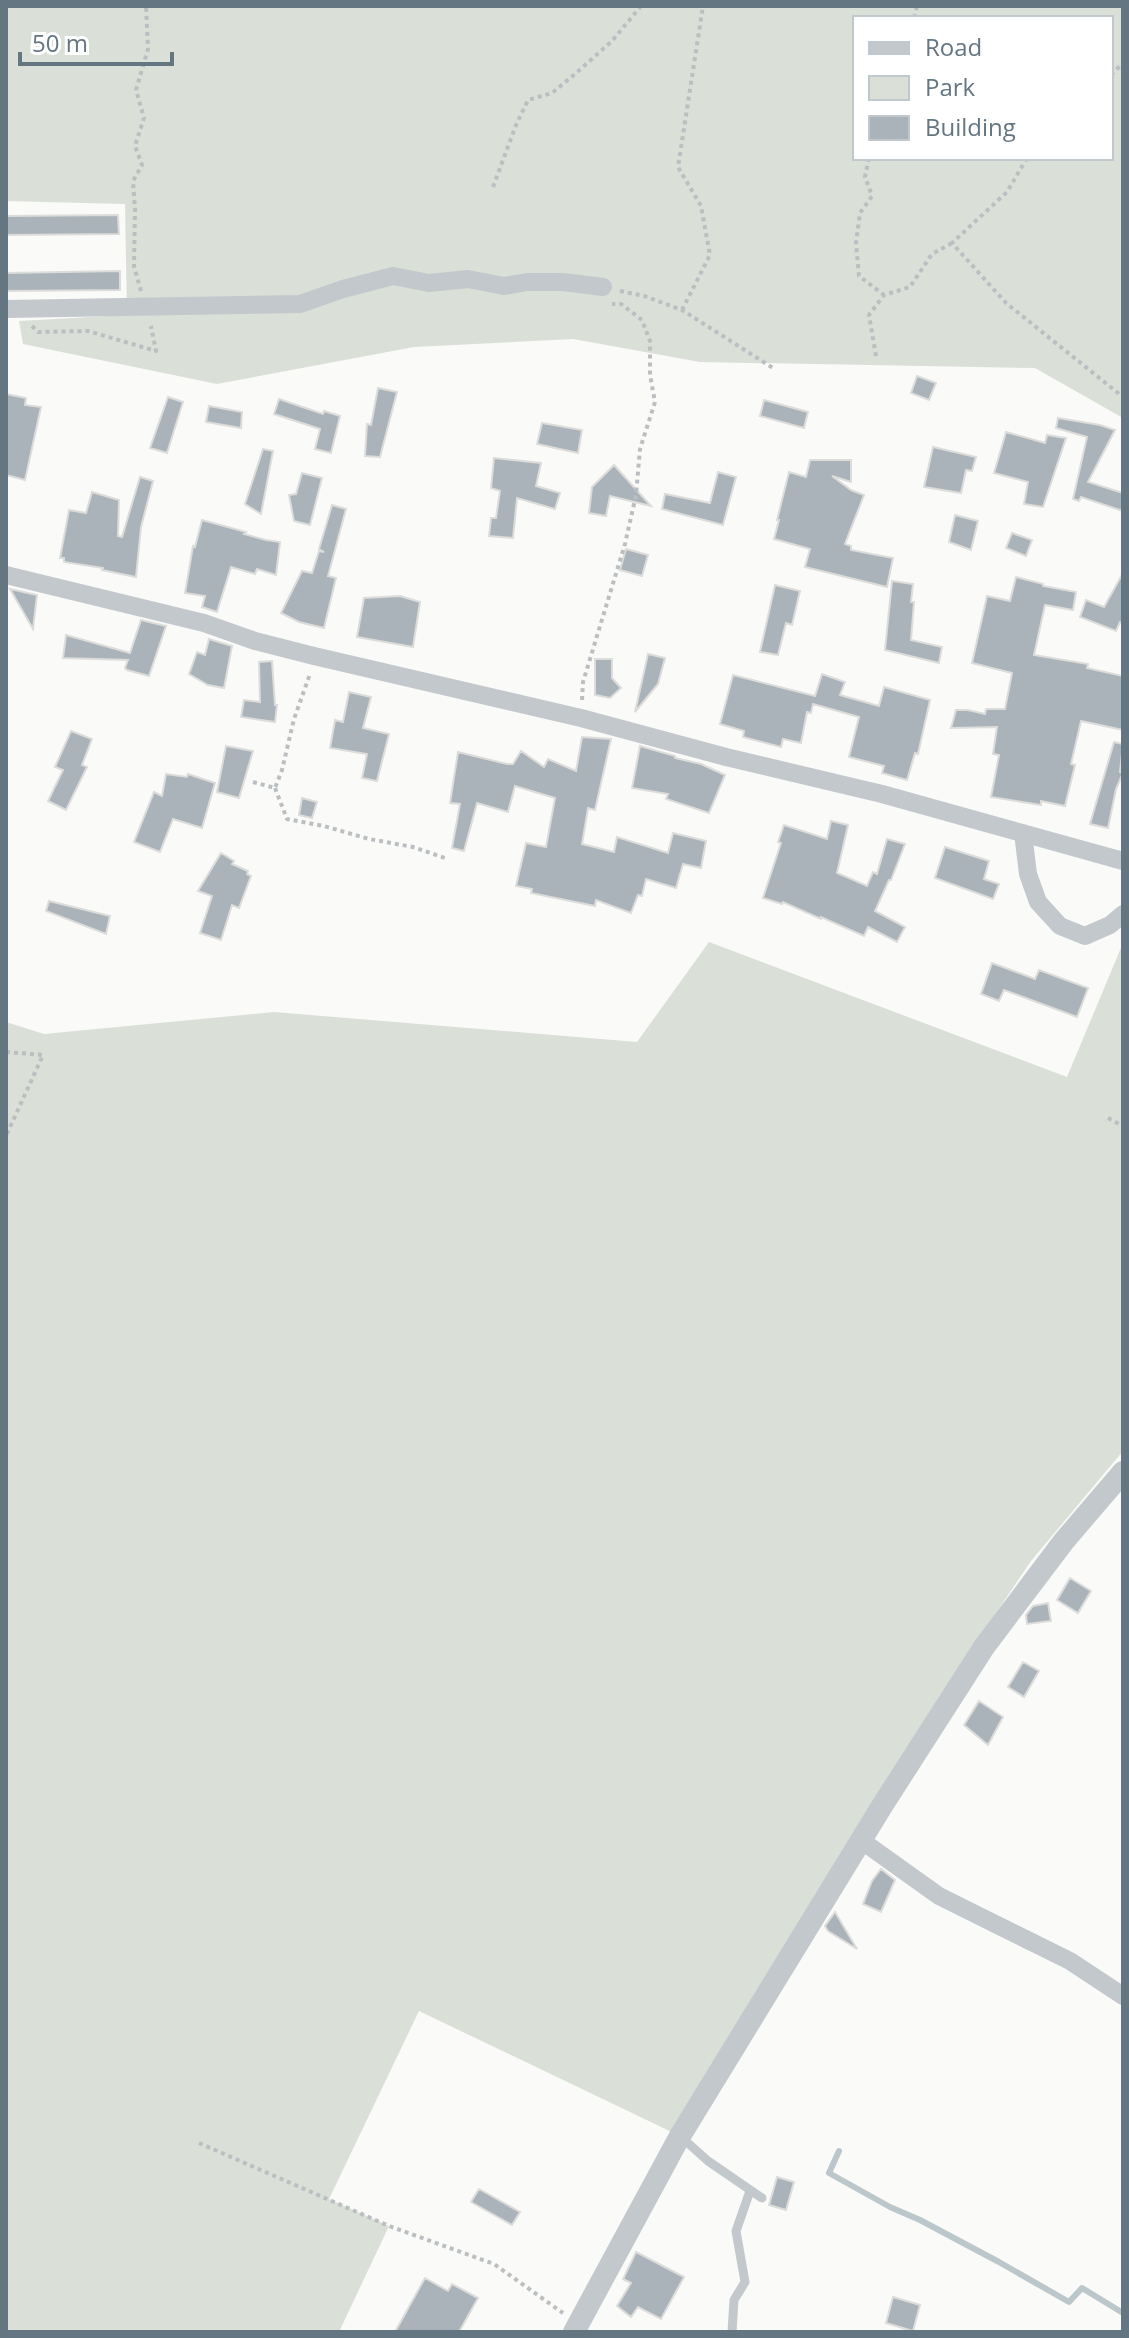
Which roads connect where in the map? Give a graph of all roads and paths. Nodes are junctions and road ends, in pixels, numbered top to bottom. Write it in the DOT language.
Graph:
graph roads {
  1 [pos="146,6"];
  2 [pos="641,6"];
  3 [pos="703,6"];
  4 [pos="869,160"];
  5 [pos="1026,160"];
  6 [pos="493,187"];
  7 [pos="952,243"];
  8 [pos="603,287"];
  9 [pos="884,295"];
  10 [pos="146,306"];
  11 [pos="11,309"];
  12 [pos="682,310"];
  13 [pos="876,356"];
  14 [pos="773,368"];
  15 [pos="1123,397"];
  16 [pos="6,575"];
  17 [pos="314,656"];
  18 [pos="581,718"];
  19 [pos="253,782"];
  20 [pos="275,788"];
  21 [pos="1023,833"];
  22 [pos="445,858"];
  23 [pos="1123,861"];
  24 [pos="1123,914"];
  25 [pos="6,1052"];
  26 [pos="1108,1118"];
  27 [pos="1123,1126"];
  28 [pos="6,1136"];
  29 [pos="1123,1472"];
  30 [pos="862,1841"];
  31 [pos="1123,1996"];
  32 [pos="680,2136"];
  33 [pos="199,2143"];
  34 [pos="750,2191"];
  35 [pos="762,2198"];
  36 [pos="576,2328"];
  37 [pos="732,2332"];
  1 -- 10 [label="path"];
  2 -- 6 [label="path"];
  3 -- 12 [label="path"];
  4 -- 9 [label="path"];
  5 -- 7 [label="path"];
  7 -- 9 [label="path"];
  7 -- 15 [label="path"];
  8 -- 10 [label="street"];
  8 -- 12 [label="path"];
  8 -- 18 [label="path"];
  9 -- 13 [label="path"];
  10 -- 11 [label="street"];
  10 -- 11 [label="path"];
  12 -- 14 [label="path"];
  16 -- 17 [label="street"];
  17 -- 18 [label="street"];
  17 -- 20 [label="path"];
  18 -- 21 [label="street"];
  19 -- 20 [label="path"];
  20 -- 22 [label="path"];
  21 -- 23 [label="street"];
  21 -- 24 [label="street"];
  25 -- 28 [label="path"];
  26 -- 27 [label="path"];
  29 -- 30 [label="street"];
  30 -- 31 [label="street"];
  30 -- 32 [label="street"];
  32 -- 34 [label="lane"];
  32 -- 36 [label="street"];
  33 -- 36 [label="path"];
  34 -- 35 [label="lane"];
  34 -- 37 [label="lane"];
}
